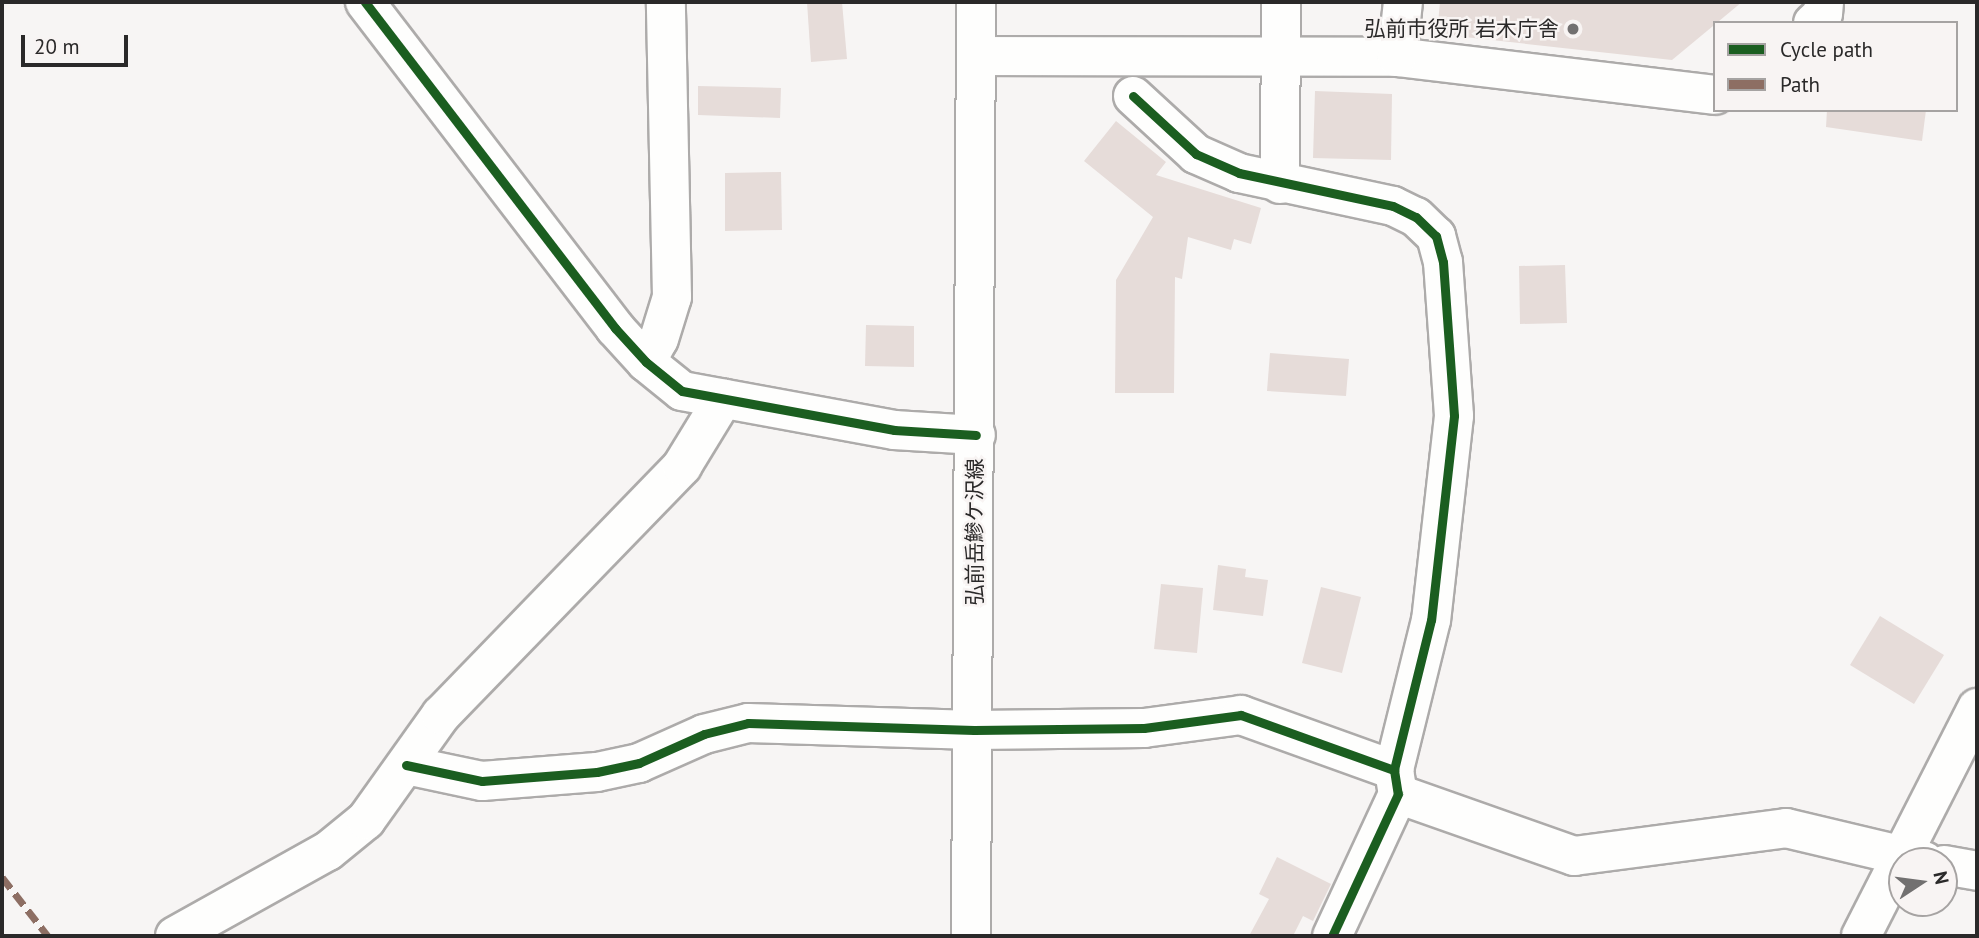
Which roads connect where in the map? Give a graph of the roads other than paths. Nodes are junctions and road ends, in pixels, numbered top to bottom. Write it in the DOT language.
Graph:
graph roads {
  1 [pos="365,2"];
  2 [pos="666,2"];
  3 [pos="976,2"];
  4 [pos="1281,2"];
  5 [pos="1403,2"];
  6 [pos="1824,2"];
  7 [pos="1815,21"];
  8 [pos="1281,54"];
  9 [pos="976,56"];
  10 [pos="1397,57"];
  11 [pos="1713,95"];
  12 [pos="1132,96"];
  13 [pos="1280,184"];
  14 [pos="646,362"];
  15 [pos="723,399"];
  16 [pos="976,435"];
  17 [pos="1977,708"];
  18 [pos="974,730"];
  19 [pos="406,765"];
  20 [pos="1396,782"];
  21 [pos="1918,847"];
  22 [pos="1888,853"];
  23 [pos="1958,867"];
  24 [pos="1977,870"];
  25 [pos="1888,896"];
  26 [pos="175,936"];
  27 [pos="971,936"];
  28 [pos="1332,936"];
  29 [pos="1861,936"];
  1 -- 14 [label="street"];
  2 -- 14 [label="street"];
  3 -- 9 [label="street, 弘前岳鰺ケ沢線"];
  4 -- 8 [label="street"];
  5 -- 10 [label="street"];
  6 -- 7 [label="street"];
  8 -- 9 [label="street"];
  8 -- 10 [label="street"];
  8 -- 13 [label="street"];
  9 -- 16 [label="street, 弘前岳鰺ケ沢線"];
  10 -- 11 [label="street"];
  12 -- 13 [label="street"];
  13 -- 20 [label="street"];
  14 -- 15 [label="street"];
  15 -- 16 [label="street"];
  15 -- 19 [label="street"];
  16 -- 18 [label="street, 弘前岳鰺ケ沢線"];
  17 -- 21 [label="street"];
  18 -- 19 [label="street"];
  18 -- 20 [label="street"];
  18 -- 27 [label="street, 弘前岳鰺ケ沢線"];
  19 -- 26 [label="street"];
  20 -- 22 [label="street"];
  20 -- 28 [label="street"];
  23 -- 24 [label="street"];
  25 -- 29 [label="street"];
}
